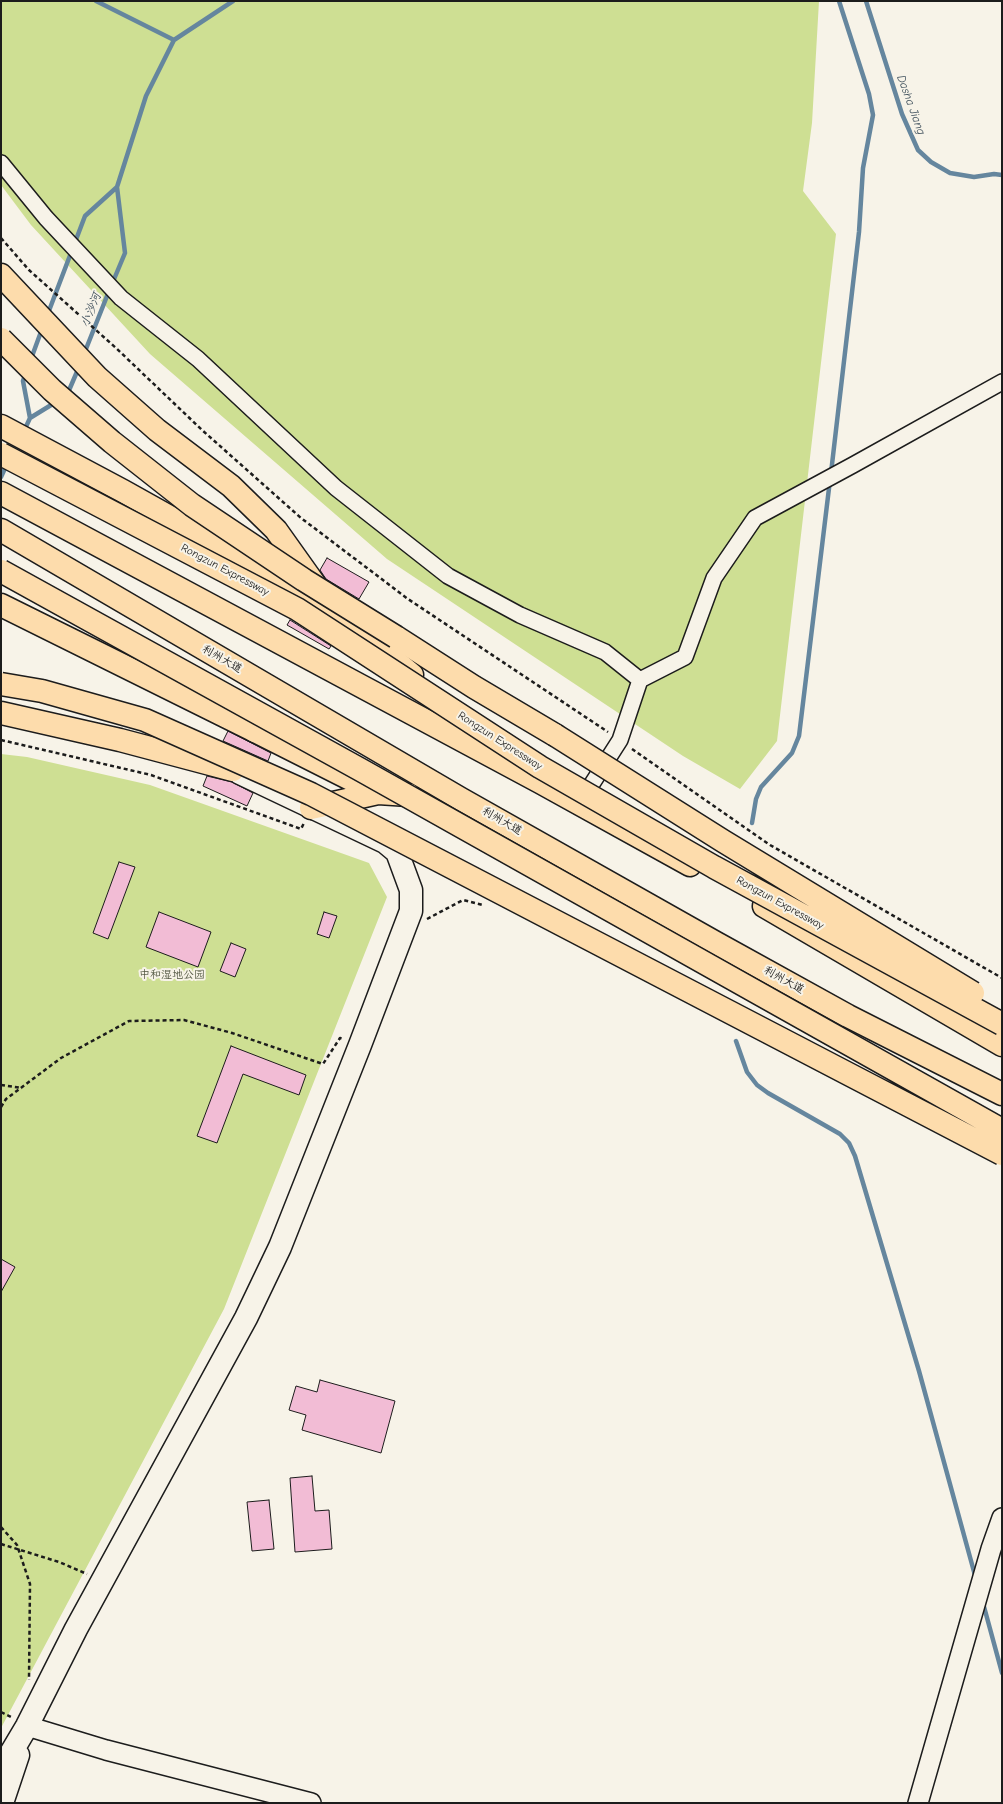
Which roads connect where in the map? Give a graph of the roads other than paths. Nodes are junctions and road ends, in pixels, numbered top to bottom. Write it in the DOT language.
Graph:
graph roads {
  1 [pos="1,163"];
  2 [pos="8,282"];
  3 [pos="1,339"];
  4 [pos="1002,382"];
  5 [pos="1,426"];
  6 [pos="1,454"];
  7 [pos="1,493"];
  8 [pos="5,533"];
  9 [pos="1,571"];
  10 [pos="1,605"];
  11 [pos="332,608"];
  12 [pos="640,680"];
  13 [pos="1,684"];
  14 [pos="1,713"];
  15 [pos="233,770"];
  16 [pos="540,782"];
  17 [pos="378,793"];
  18 [pos="461,799"];
  19 [pos="579,804"];
  20 [pos="311,808"];
  21 [pos="1002,1013"];
  22 [pos="1002,1024"];
  23 [pos="1002,1045"];
  24 [pos="1002,1094"];
  25 [pos="1002,1130"];
  26 [pos="1002,1154"];
  27 [pos="1002,1518"];
  28 [pos="27,1726"];
  29 [pos="1,1770"];
  30 [pos="2,1803"];
  31 [pos="311,1803"];
  32 [pos="918,1803"];
  1 -- 12 [label="street"];
  2 -- 11 [label="highway"];
  3 -- 21 [label="highway, bridge"];
  4 -- 12 [label="street"];
  5 -- 11 [label="highway"];
  6 -- 22 [label="highway, Rongzun Expressway, bridge"];
  7 -- 16 [label="highway"];
  8 -- 18 [label="highway, 利州大道"];
  9 -- 25 [label="highway, bridge"];
  10 -- 17 [label="highway"];
  11 -- 16 [label="highway"];
  12 -- 19 [label="street"];
  13 -- 26 [label="highway, bridge"];
  14 -- 15 [label="highway"];
  15 -- 20 [label="main road"];
  16 -- 19 [label="highway"];
  17 -- 18 [label="highway"];
  17 -- 20 [label="highway"];
  18 -- 24 [label="highway, 利州大道"];
  19 -- 23 [label="highway"];
  20 -- 28 [label="main road"];
  27 -- 32 [label="street"];
  28 -- 29 [label="main road"];
  28 -- 30 [label="main road"];
  28 -- 31 [label="street"];
}
